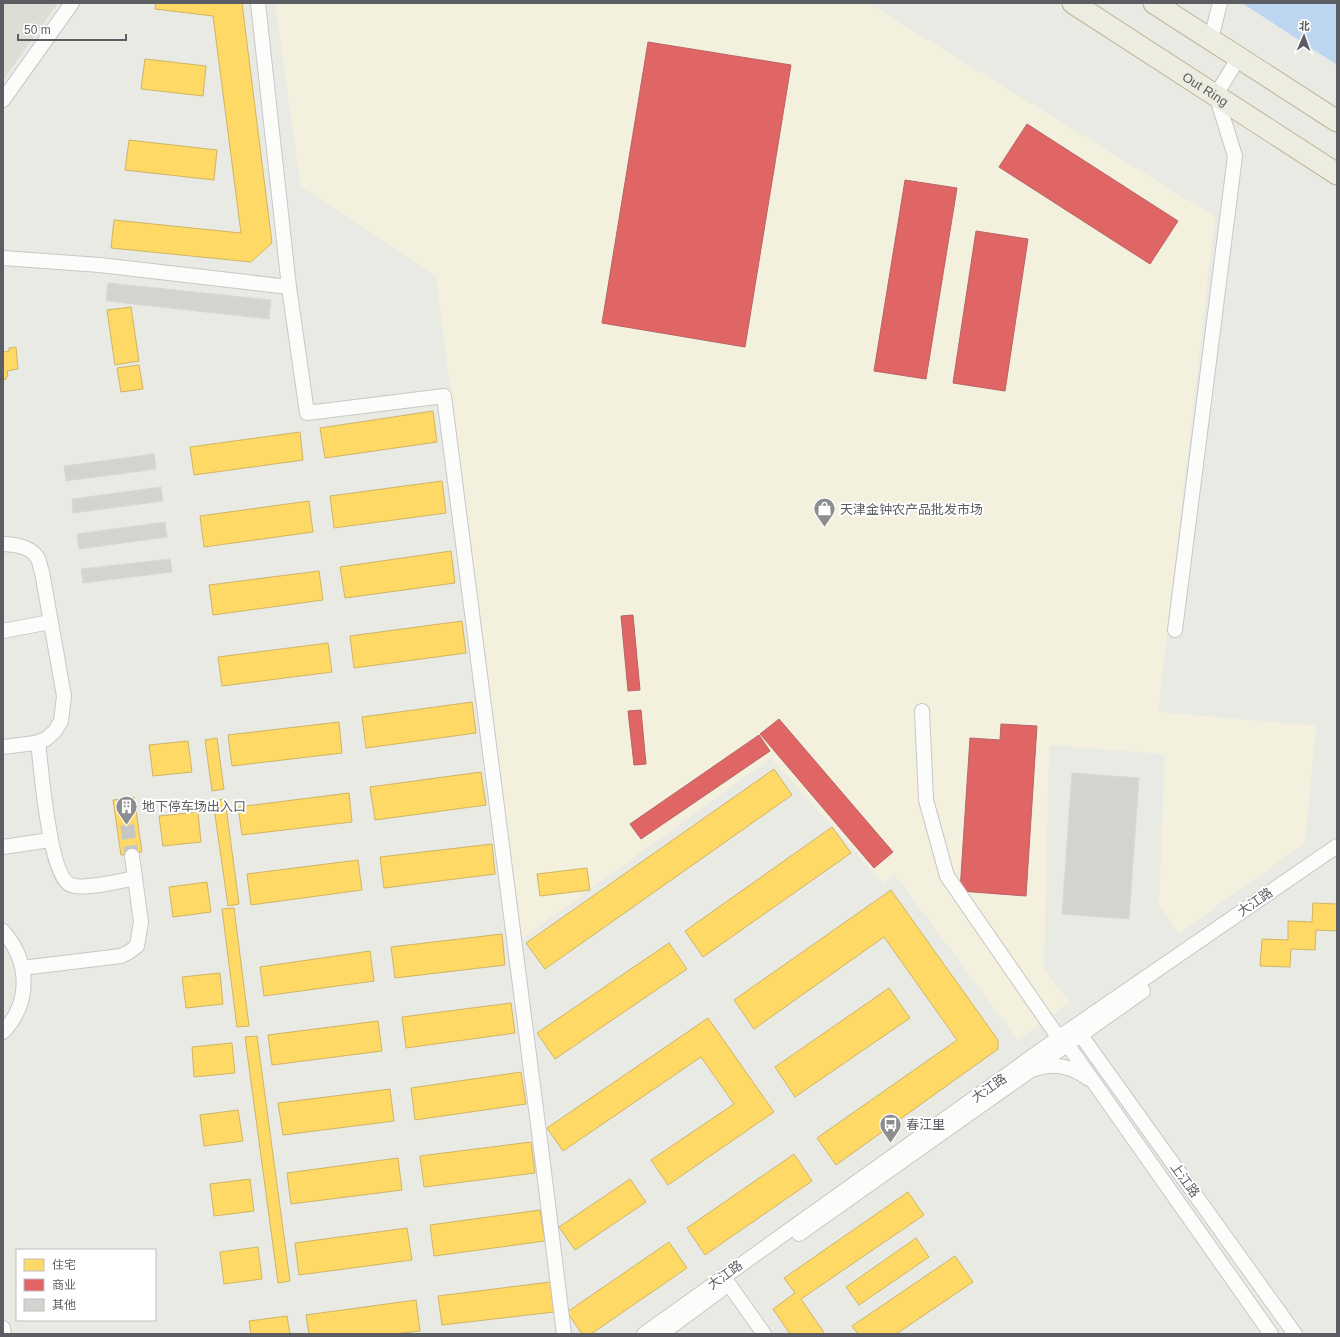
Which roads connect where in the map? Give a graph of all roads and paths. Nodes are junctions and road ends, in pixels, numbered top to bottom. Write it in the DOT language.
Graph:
graph roads {
  1 [pos="72,3"];
  2 [pos="258,3"];
  3 [pos="1073,3"];
  4 [pos="1154,3"];
  5 [pos="1219,4"];
  6 [pos="1211,39"];
  7 [pos="1238,57"];
  8 [pos="1216,96"];
  9 [pos="3,100"];
  10 [pos="1337,120"];
  11 [pos="1337,174"];
  12 [pos="3,258"];
  13 [pos="289,287"];
  14 [pos="3,544"];
  15 [pos="50,622"];
  16 [pos="1175,630"];
  17 [pos="3,631"];
  18 [pos="922,711"];
  19 [pos="38,742"];
  20 [pos="3,747"];
  21 [pos="50,840"];
  22 [pos="1337,846"];
  23 [pos="3,847"];
  24 [pos="1337,853"];
  25 [pos="132,856"];
  26 [pos="135,878"];
  27 [pos="3,931"];
  28 [pos="22,968"];
  29 [pos="1078,1031"];
  30 [pos="3,1032"];
  31 [pos="1063,1045"];
  32 [pos="1029,1065"];
  33 [pos="1107,1072"];
  34 [pos="1095,1083"];
  35 [pos="726,1280"];
  36 [pos="3,1328"];
  37 [pos="4,1334"];
  38 [pos="564,1334"];
  39 [pos="644,1334"];
  40 [pos="661,1334"];
  41 [pos="764,1334"];
  42 [pos="1271,1334"];
  43 [pos="1295,1334"];
  1 -- 9 [label="street"];
  2 -- 13 [label="street"];
  3 -- 8 [label="highway, Out Ring"];
  4 -- 6 [label="highway"];
  5 -- 6 [label="street"];
  6 -- 7 [label="highway"];
  7 -- 8 [label="street"];
  7 -- 10 [label="highway"];
  8 -- 11 [label="highway, Out Ring"];
  8 -- 16 [label="street"];
  12 -- 13 [label="street"];
  13 -- 38 [label="street"];
  14 -- 15 [label="street"];
  15 -- 17 [label="street"];
  15 -- 19 [label="street"];
  18 -- 31 [label="street, 上江路"];
  19 -- 20 [label="street"];
  19 -- 21 [label="street"];
  21 -- 23 [label="street"];
  21 -- 26 [label="street"];
  22 -- 29 [label="street, 大江路"];
  24 -- 29 [label="street, 大江路"];
  25 -- 26 [label="street"];
  26 -- 28 [label="street"];
  27 -- 28 [label="street"];
  28 -- 30 [label="street"];
  29 -- 31 [label="street, 大江路"];
  29 -- 33 [label="street, 上江路"];
  31 -- 32 [label="street"];
  31 -- 33 [label="street"];
  31 -- 34 [label="street, 上江路"];
  32 -- 34 [label="street"];
  32 -- 35 [label="street, 大江路"];
  33 -- 43 [label="street, 上江路"];
  34 -- 42 [label="street, 上江路"];
  35 -- 39 [label="street, 大江路"];
  35 -- 40 [label="street, 大江路"];
  35 -- 41 [label="street"];
  36 -- 37 [label="street"];
}
